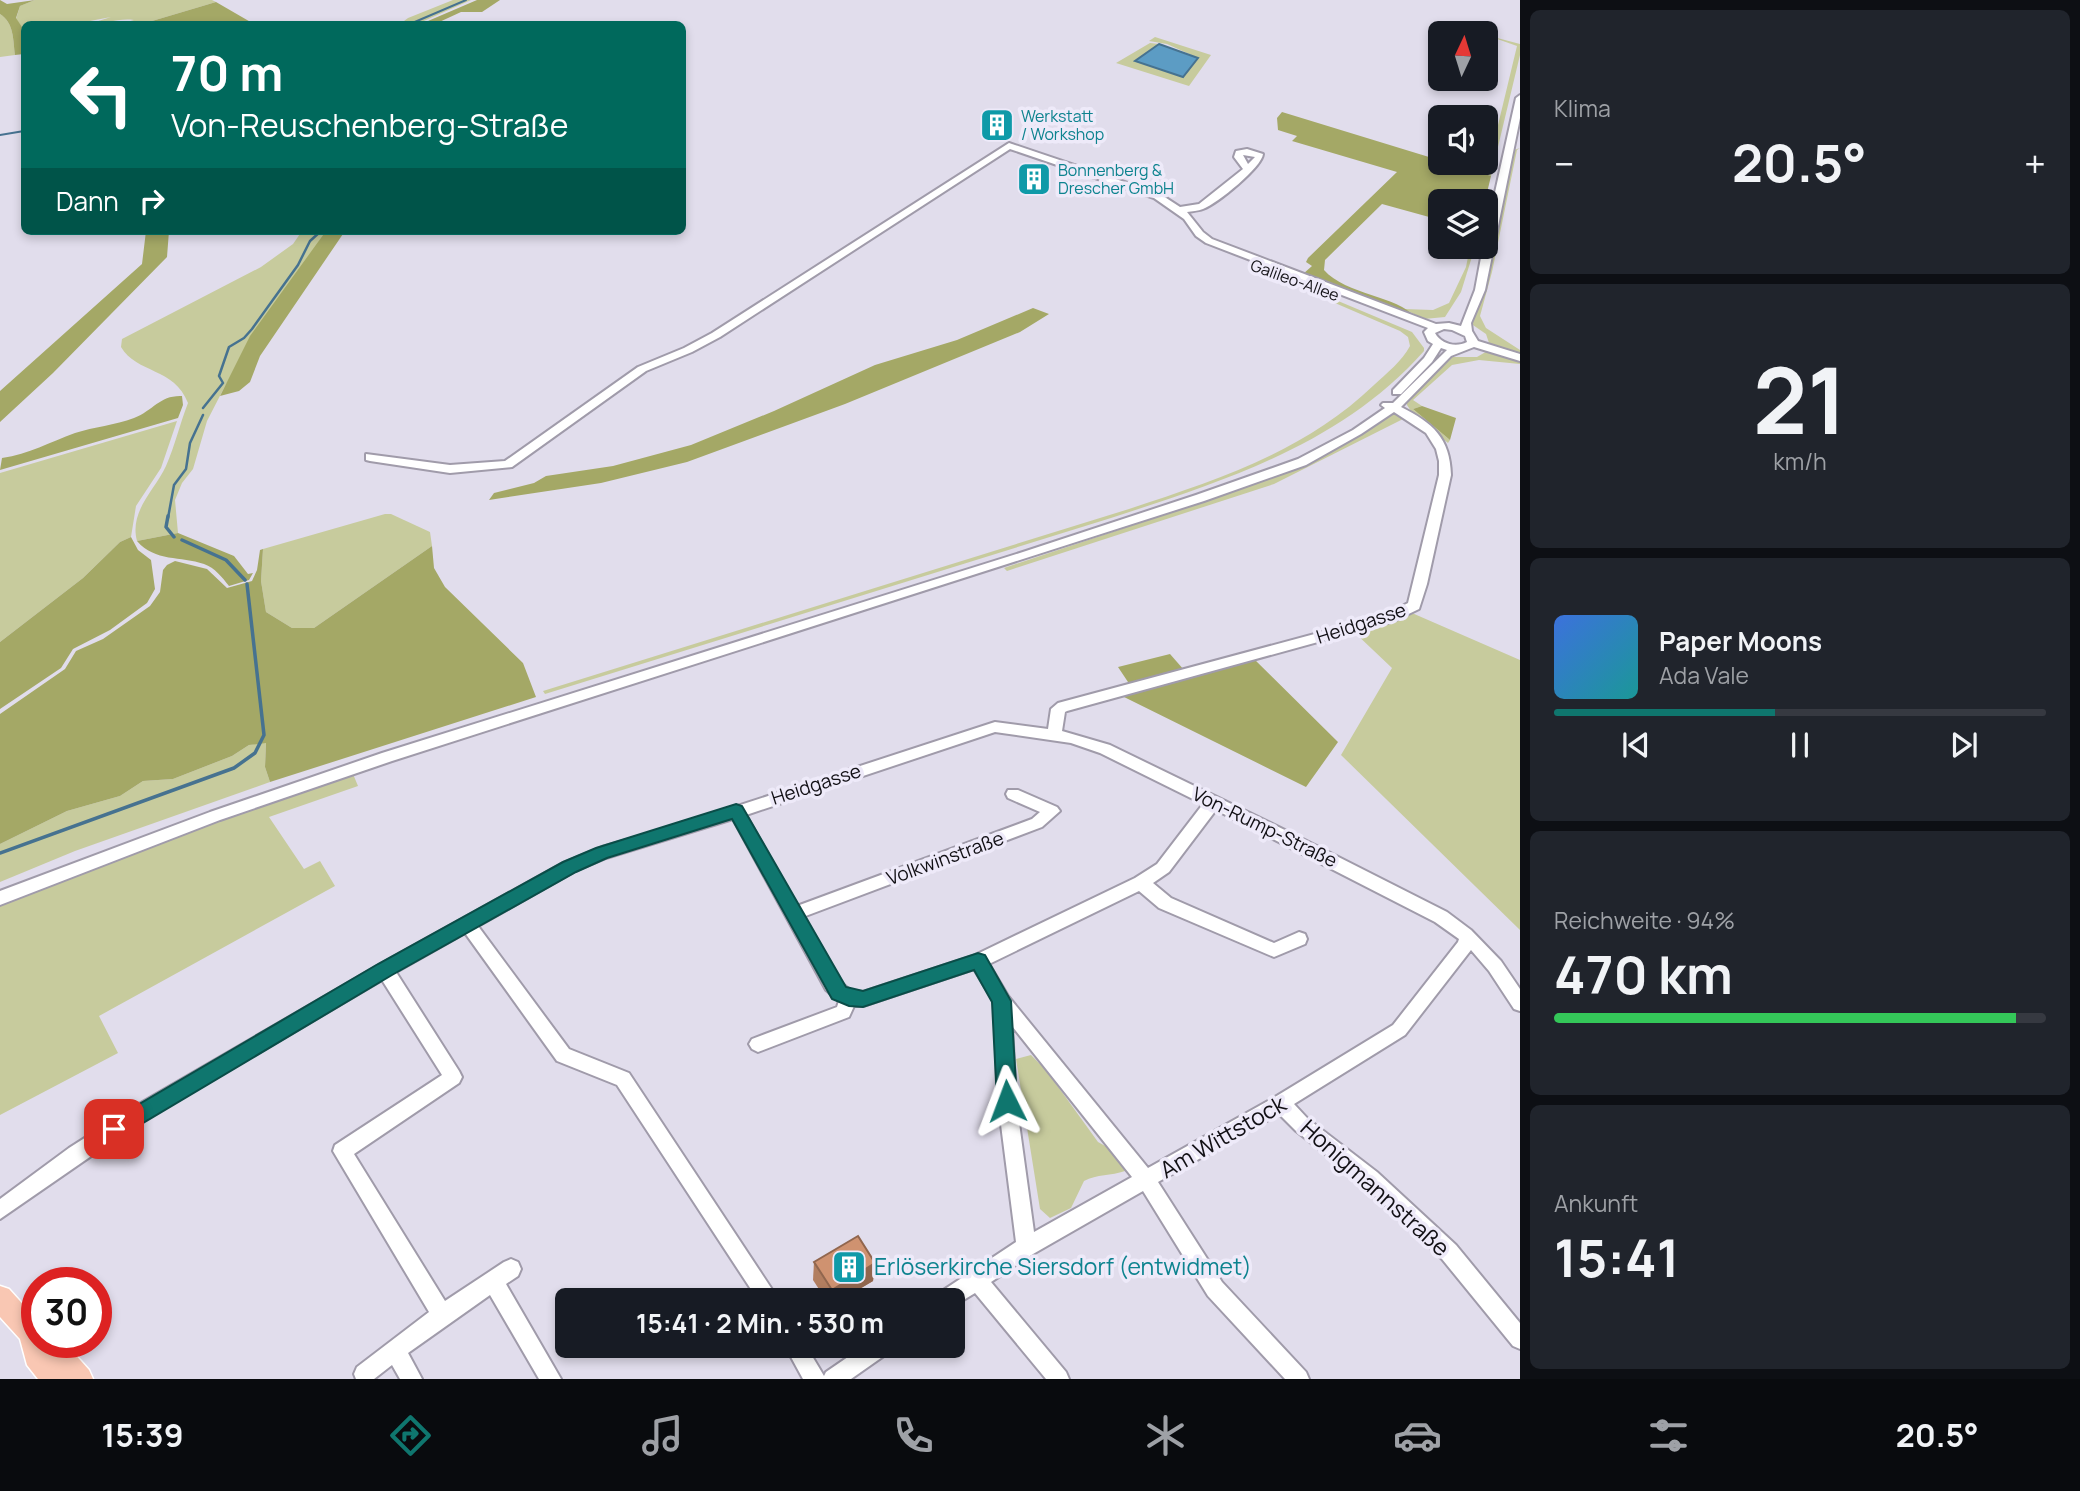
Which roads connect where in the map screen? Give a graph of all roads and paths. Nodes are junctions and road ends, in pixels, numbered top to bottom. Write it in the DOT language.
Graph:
graph roads {
  1 [pos="1520,98"];
  2 [pos="1248,170"];
  3 [pos="1180,210"];
  4 [pos="1483,268"];
  5 [pos="1449,326"];
  6 [pos="1432,329"];
  7 [pos="1467,332"];
  8 [pos="1438,344"];
  9 [pos="1473,344"];
  10 [pos="1457,349"];
  11 [pos="1520,358"];
  12 [pos="1388,405"];
  13 [pos="370,457"];
  14 [pos="1054,734"];
  15 [pos="1013,794"];
  16 [pos="1213,802"];
  17 [pos="736,811"];
  18 [pos="1141,884"];
  19 [pos="0,898"];
  20 [pos="794,914"];
  21 [pos="468,923"];
  22 [pos="1467,938"];
  23 [pos="1298,939"];
  24 [pos="978,961"];
  25 [pos="385,970"];
  26 [pos="849,998"];
  27 [pos="1002,1001"];
  28 [pos="1520,1004"];
  29 [pos="758,1044"];
  30 [pos="1282,1103"];
  31 [pos="1146,1180"];
  32 [pos="0,1210"];
  33 [pos="1026,1247"];
  34 [pos="511,1269"];
  35 [pos="976,1279"];
  36 [pos="493,1282"];
  37 [pos="761,1288"];
  38 [pos="963,1288"];
  39 [pos="0,1298"];
  40 [pos="442,1315"];
  41 [pos="21,1321"];
  42 [pos="1520,1339"];
  43 [pos="396,1351"];
  44 [pos="38,1358"];
  45 [pos="61,1358"];
  46 [pos="802,1358"];
  47 [pos="864,1358"];
  48 [pos="364,1374"];
  49 [pos="55,1379"];
  50 [pos="80,1379"];
  51 [pos="412,1379"];
  52 [pos="551,1379"];
  53 [pos="815,1379"];
  54 [pos="833,1379"];
  55 [pos="1059,1379"];
  56 [pos="1299,1379"];
  1 -- 4 [label="street"];
  2 -- 3 [label="street"];
  3 -- 6 [label="street, Galileo-Allee"];
  3 -- 13 [label="street"];
  4 -- 5 [label="street"];
  4 -- 7 [label="street"];
  5 -- 6 [label="street"];
  5 -- 7 [label="street"];
  6 -- 8 [label="street"];
  7 -- 9 [label="street"];
  8 -- 10 [label="street"];
  8 -- 12 [label="street"];
  9 -- 10 [label="street"];
  9 -- 11 [label="street"];
  10 -- 12 [label="street"];
  12 -- 14 [label="street, Heidgasse"];
  12 -- 19 [label="street"];
  14 -- 16 [label="street, Von-Rump-Straße"];
  14 -- 17 [label="street, Heidgasse"];
  15 -- 20 [label="street, Volkwinstraße"];
  16 -- 18 [label="street"];
  16 -- 22 [label="street, Von-Rump-Straße"];
  17 -- 20 [label="street"];
  17 -- 21 [label="street, Heidgasse"];
  18 -- 23 [label="street"];
  18 -- 24 [label="street"];
  20 -- 26 [label="street"];
  21 -- 25 [label="street, Heidgasse"];
  21 -- 37 [label="street"];
  22 -- 28 [label="street, Von-Rump-Straße"];
  22 -- 30 [label="street, Am Wittstock"];
  24 -- 26 [label="street"];
  24 -- 27 [label="street"];
  25 -- 32 [label="street, Heidgasse"];
  25 -- 40 [label="street"];
  26 -- 29 [label="street"];
  27 -- 31 [label="street"];
  27 -- 33 [label="street"];
  30 -- 31 [label="street, Am Wittstock"];
  30 -- 42 [label="street, Honigmannstraße"];
  31 -- 33 [label="street, Am Wittstock"];
  31 -- 56 [label="street"];
  33 -- 35 [label="street, Am Wittstock"];
  34 -- 36 [label="street"];
  35 -- 38 [label="street, Am Wittstock"];
  35 -- 55 [label="street"];
  36 -- 40 [label="street"];
  36 -- 52 [label="street"];
  39 -- 41 [label="main road"];
  40 -- 43 [label="street"];
  43 -- 48 [label="street"];
  43 -- 51 [label="street"];
  44 -- 49 [label="main road"];
  45 -- 50 [label="main road"];
  46 -- 53 [label="street"];
  47 -- 54 [label="street"];
}
